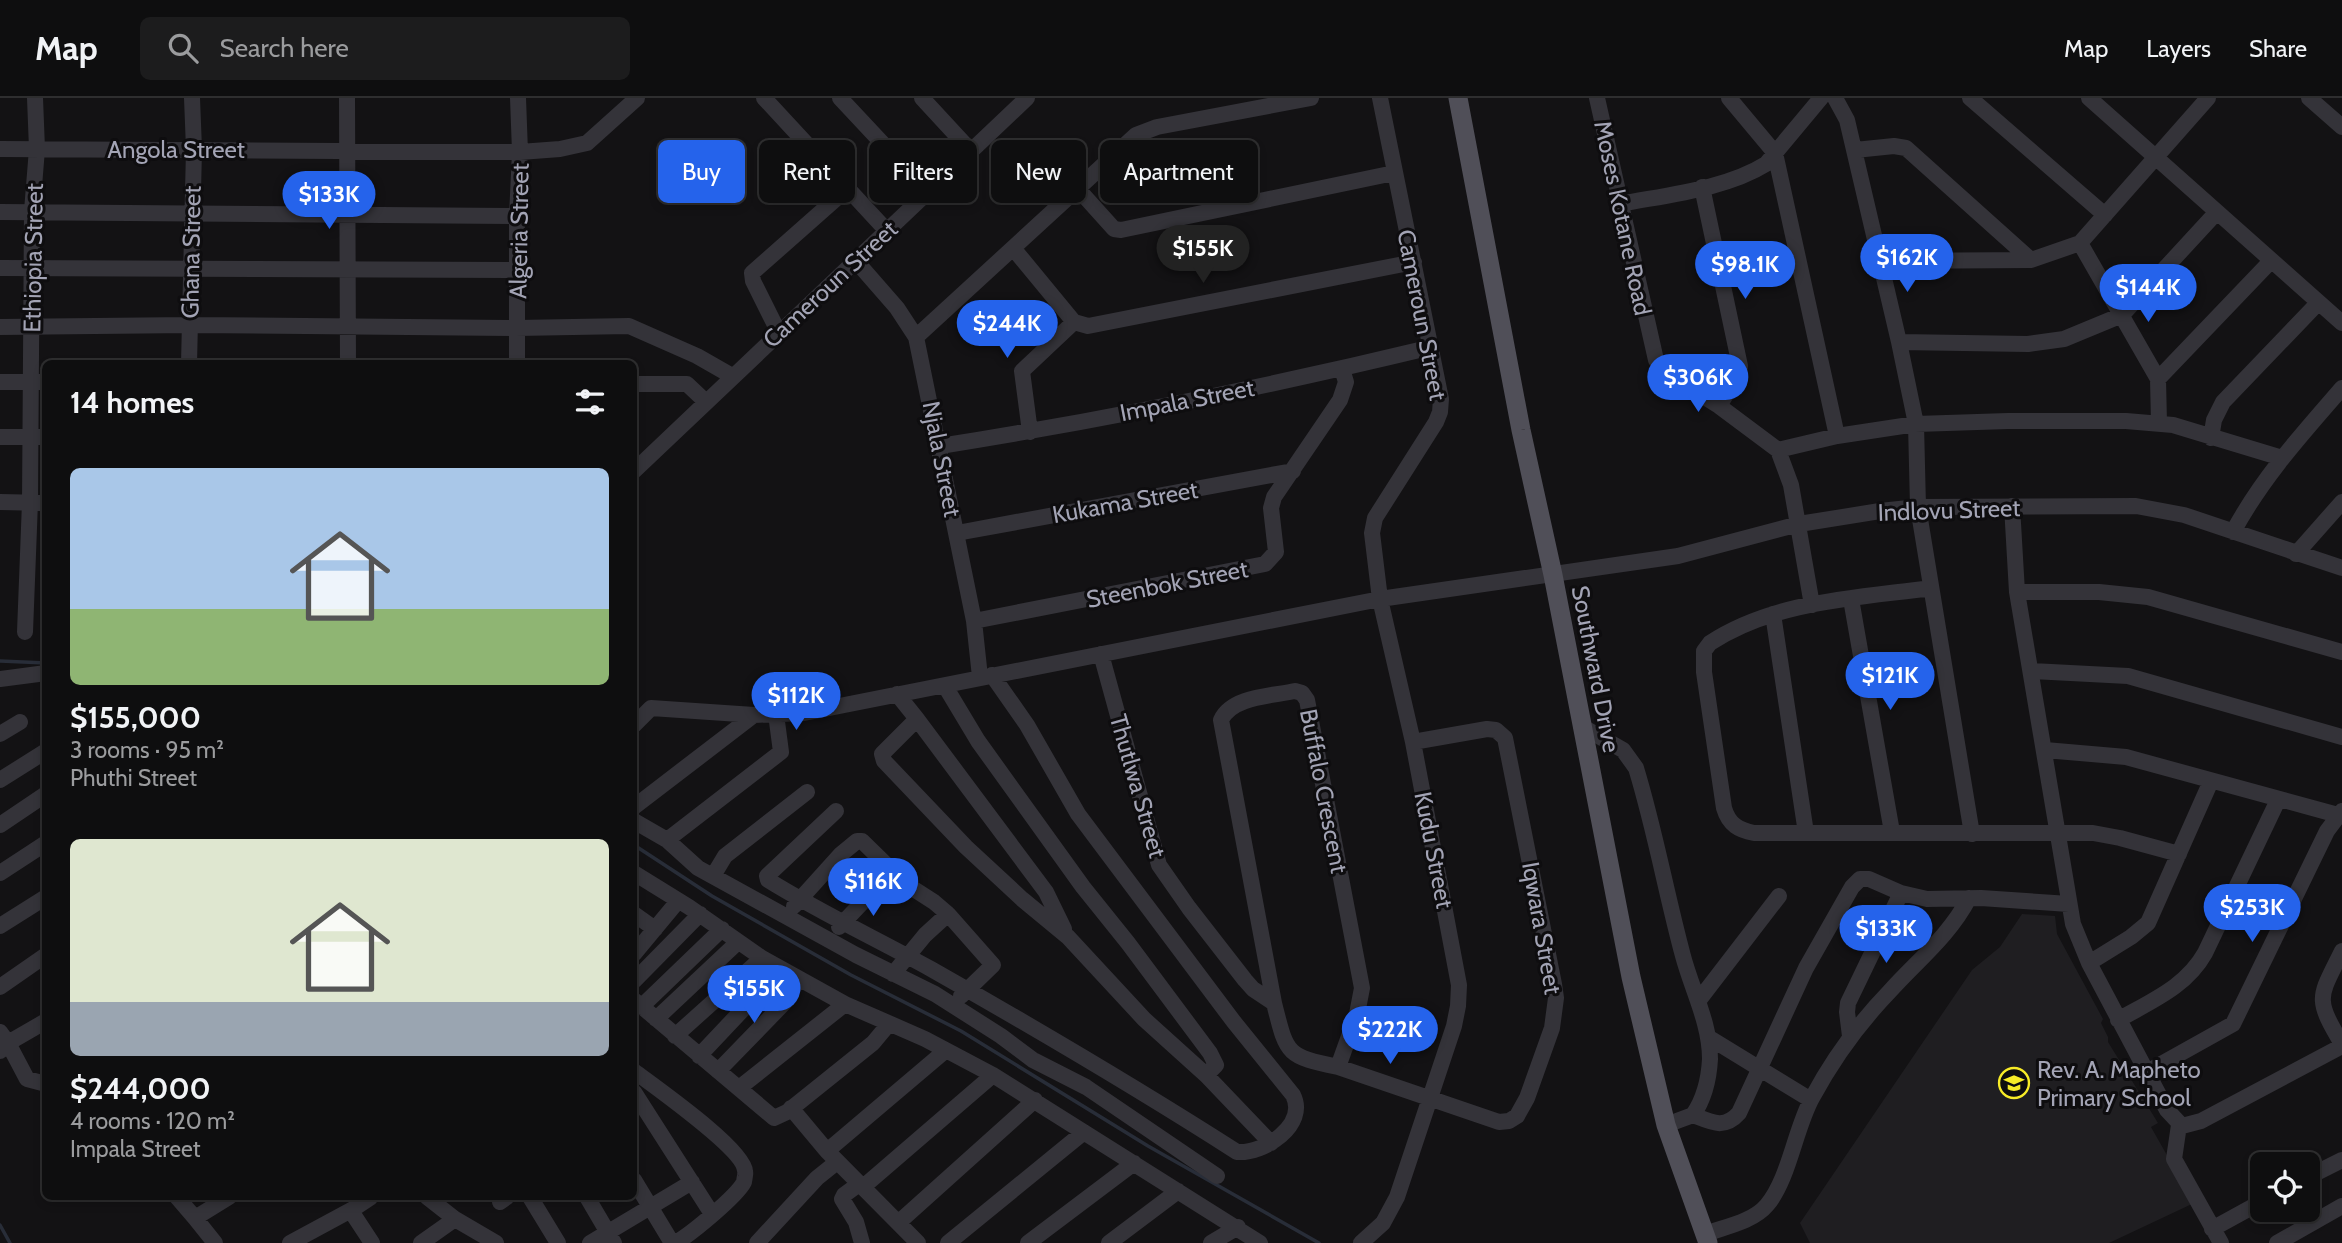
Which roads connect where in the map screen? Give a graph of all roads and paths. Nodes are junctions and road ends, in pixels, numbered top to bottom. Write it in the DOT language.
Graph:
graph roads {
  1 [pos="35,98"];
  2 [pos="192,98"];
  3 [pos="347,98"];
  4 [pos="518,98"];
  5 [pos="637,98"];
  6 [pos="764,98"];
  7 [pos="840,98"];
  8 [pos="922,98"];
  9 [pos="1001,98"];
  10 [pos="1027,98"];
  11 [pos="1311,98"];
  12 [pos="1380,98"];
  13 [pos="1458,98"];
  14 [pos="1597,98"];
  15 [pos="1729,98"];
  16 [pos="1821,98"];
  17 [pos="1835,98"];
  18 [pos="1970,98"];
  19 [pos="2089,98"];
  20 [pos="2208,98"];
  21 [pos="2308,98"];
  22 [pos="1013,111"];
  23 [pos="2342,127"];
  24 [pos="802,140"];
  25 [pos="879,140"];
  26 [pos="961,140"];
  27 [pos="977,144"];
  28 [pos="0,149"];
  29 [pos="37,149"];
  30 [pos="194,149"];
  31 [pos="348,150"];
  32 [pos="1854,150"];
  33 [pos="520,152"];
  34 [pos="1775,153"];
  35 [pos="2156,156"];
  36 [pos="1394,173"];
  37 [pos="1086,182"];
  38 [pos="1702,187"];
  39 [pos="855,197"];
  40 [pos="1086,198"];
  41 [pos="831,203"];
  42 [pos="915,203"];
  43 [pos="1063,203"];
  44 [pos="1620,204"];
  45 [pos="32,211"];
  46 [pos="0,212"];
  47 [pos="191,212"];
  48 [pos="2216,213"];
  49 [pos="347,214"];
  50 [pos="2105,215"];
  51 [pos="517,216"];
  52 [pos="887,231"];
  53 [pos="2080,243"];
  54 [pos="1013,248"];
  55 [pos="2031,260"];
  56 [pos="856,261"];
  57 [pos="1881,261"];
  58 [pos="2271,261"];
  59 [pos="1414,262"];
  60 [pos="0,268"];
  61 [pos="31,268"];
  62 [pos="190,270"];
  63 [pos="346,270"];
  64 [pos="517,270"];
  65 [pos="2318,303"];
  66 [pos="2122,315"];
  67 [pos="1074,322"];
  68 [pos="2342,323"];
  69 [pos="190,324"];
  70 [pos="348,326"];
  71 [pos="0,327"];
  72 [pos="32,327"];
  73 [pos="517,328"];
  74 [pos="779,333"];
  75 [pos="916,337"];
  76 [pos="1899,342"];
  77 [pos="1432,347"];
  78 [pos="189,360"];
  79 [pos="348,360"];
  80 [pos="517,360"];
  81 [pos="1342,369"];
  82 [pos="732,376"];
  83 [pos="2158,379"];
  84 [pos="0,382"];
  85 [pos="38,382"];
  86 [pos="637,384"];
  87 [pos="2342,388"];
  88 [pos="705,401"];
  89 [pos="1719,406"];
  90 [pos="2159,423"];
  91 [pos="1916,424"];
  92 [pos="1030,432"];
  93 [pos="38,436"];
  94 [pos="1838,436"];
  95 [pos="0,437"];
  96 [pos="2211,438"];
  97 [pos="940,446"];
  98 [pos="1778,450"];
  99 [pos="2282,458"];
  100 [pos="637,462"];
  101 [pos="1293,471"];
  102 [pos="0,502"];
  103 [pos="38,502"];
  104 [pos="2342,502"];
  105 [pos="2012,506"];
  106 [pos="1919,507"];
  107 [pos="1799,524"];
  108 [pos="2233,532"];
  109 [pos="957,533"];
  110 [pos="2296,554"];
  111 [pos="2342,568"];
  112 [pos="1552,575"];
  113 [pos="1931,588"];
  114 [pos="2017,592"];
  115 [pos="1380,599"];
  116 [pos="1851,599"];
  117 [pos="1812,605"];
  118 [pos="1773,614"];
  119 [pos="974,621"];
  120 [pos="25,632"];
  121 [pos="2342,652"];
  122 [pos="1101,654"];
  123 [pos="2031,671"];
  124 [pos="42,674"];
  125 [pos="986,676"];
  126 [pos="0,679"];
  127 [pos="945,686"];
  128 [pos="897,695"];
  129 [pos="637,708"];
  130 [pos="651,708"];
  131 [pos="776,714"];
  132 [pos="754,715"];
  133 [pos="917,719"];
  134 [pos="20,722"];
  135 [pos="637,722"];
  136 [pos="1581,726"];
  137 [pos="0,734"];
  138 [pos="2342,737"];
  139 [pos="1413,742"];
  140 [pos="2045,750"];
  141 [pos="42,754"];
  142 [pos="0,780"];
  143 [pos="2211,781"];
  144 [pos="807,792"];
  145 [pos="42,797"];
  146 [pos="2278,800"];
  147 [pos="637,805"];
  148 [pos="836,811"];
  149 [pos="2340,813"];
  150 [pos="637,823"];
  151 [pos="0,825"];
  152 [pos="1892,832"];
  153 [pos="1806,833"];
  154 [pos="1972,834"];
  155 [pos="2058,834"];
  156 [pos="667,840"];
  157 [pos="42,846"];
  158 [pos="2179,854"];
  159 [pos="893,870"];
  160 [pos="0,873"];
  161 [pos="637,875"];
  162 [pos="713,876"];
  163 [pos="1901,893"];
  164 [pos="1779,896"];
  165 [pos="1969,898"];
  166 [pos="42,900"];
  167 [pos="800,900"];
  168 [pos="678,901"];
  169 [pos="2069,904"];
  170 [pos="700,914"];
  171 [pos="948,915"];
  172 [pos="637,916"];
  173 [pos="785,916"];
  174 [pos="844,922"];
  175 [pos="0,926"];
  176 [pos="655,929"];
  177 [pos="722,929"];
  178 [pos="1068,937"];
  179 [pos="827,939"];
  180 [pos="738,942"];
  181 [pos="637,950"];
  182 [pos="2342,951"];
  183 [pos="907,956"];
  184 [pos="42,958"];
  185 [pos="762,958"];
  186 [pos="2089,963"];
  187 [pos="781,969"];
  188 [pos="893,974"];
  189 [pos="637,978"];
  190 [pos="799,979"];
  191 [pos="0,987"];
  192 [pos="967,990"];
  193 [pos="1699,1000"];
  194 [pos="1275,1003"];
  195 [pos="637,1004"];
  196 [pos="845,1004"];
  197 [pos="952,1005"];
  198 [pos="656,1019"];
  199 [pos="2118,1020"];
  200 [pos="42,1023"];
  201 [pos="888,1024"];
  202 [pos="676,1036"];
  203 [pos="1850,1036"];
  204 [pos="1708,1037"];
  205 [pos="3,1042"];
  206 [pos="2342,1045"];
  207 [pos="946,1051"];
  208 [pos="1294,1054"];
  209 [pos="699,1056"];
  210 [pos="1338,1067"];
  211 [pos="1761,1069"];
  212 [pos="718,1071"];
  213 [pos="1275,1071"];
  214 [pos="2147,1072"];
  215 [pos="637,1073"];
  216 [pos="993,1075"];
  217 [pos="1206,1075"];
  218 [pos="42,1083"];
  219 [pos="739,1088"];
  220 [pos="1035,1100"];
  221 [pos="1430,1100"];
  222 [pos="1811,1100"];
  223 [pos="791,1108"];
  224 [pos="638,1110"];
  225 [pos="1693,1115"];
  226 [pos="1666,1125"];
  227 [pos="2179,1125"];
  228 [pos="1084,1132"];
  229 [pos="1271,1143"];
  230 [pos="832,1157"];
  231 [pos="2342,1160"];
  232 [pos="1134,1163"];
  233 [pos="2320,1171"];
  234 [pos="1217,1176"];
  235 [pos="692,1182"];
  236 [pos="637,1185"];
  237 [pos="861,1186"];
  238 [pos="1178,1191"];
  239 [pos="180,1200"];
  240 [pos="224,1200"];
  241 [pos="367,1200"];
  242 [pos="430,1200"];
  243 [pos="532,1200"];
  244 [pos="589,1200"];
  245 [pos="649,1206"];
  246 [pos="2342,1206"];
  247 [pos="2250,1209"];
  248 [pos="351,1211"];
  249 [pos="712,1214"];
  250 [pos="195,1218"];
  251 [pos="455,1219"];
  252 [pos="898,1223"];
  253 [pos="1238,1227"];
  254 [pos="2212,1228"];
  255 [pos="611,1237"];
  256 [pos="694,1238"];
  257 [pos="1706,1239"];
  258 [pos="215,1243"];
  259 [pos="290,1243"];
  260 [pos="372,1243"];
  261 [pos="421,1243"];
  262 [pos="496,1243"];
  263 [pos="558,1243"];
  264 [pos="590,1243"];
  265 [pos="673,1243"];
  266 [pos="757,1243"];
  267 [pos="862,1243"];
  268 [pos="918,1243"];
  269 [pos="948,1243"];
  270 [pos="1028,1243"];
  271 [pos="1108,1243"];
  272 [pos="1211,1243"];
  273 [pos="1261,1243"];
  274 [pos="1360,1243"];
  275 [pos="2221,1243"];
  276 [pos="2277,1243"];
  1 -- 29 [label="street, Ethiopia Street"];
  2 -- 30 [label="street, Ghana Street"];
  3 -- 31 [label="street"];
  4 -- 33 [label="street, Algeria Street"];
  5 -- 33 [label="street, Angola Street"];
  6 -- 24 [label="street"];
  7 -- 25 [label="street"];
  8 -- 26 [label="street"];
  9 -- 22 [label="street"];
  10 -- 22 [label="street, Cameroun Street"];
  11 -- 37 [label="street"];
  12 -- 36 [label="street, Cameroun Street"];
  13 -- 112 [label="main road, Southward Drive"];
  14 -- 44 [label="street, Moses Kotane Road"];
  15 -- 34 [label="street"];
  16 -- 34 [label="street"];
  17 -- 32 [label="street"];
  18 -- 50 [label="street"];
  19 -- 35 [label="street"];
  20 -- 35 [label="street"];
  21 -- 23 [label="street"];
  22 -- 27 [label="street, Cameroun Street"];
  28 -- 29 [label="street, Angola Street"];
  29 -- 30 [label="street, Angola Street"];
  29 -- 45 [label="street, Ethiopia Street"];
  30 -- 31 [label="street, Angola Street"];
  30 -- 47 [label="street, Ghana Street"];
  31 -- 33 [label="street, Angola Street"];
  31 -- 49 [label="street"];
  32 -- 55 [label="street"];
  32 -- 57 [label="street"];
  33 -- 51 [label="street, Algeria Street"];
  34 -- 38 [label="street"];
  34 -- 94 [label="street"];
  35 -- 48 [label="street"];
  35 -- 50 [label="street"];
  36 -- 40 [label="street"];
  36 -- 59 [label="street, Cameroun Street"];
  38 -- 44 [label="street"];
  38 -- 89 [label="street"];
  39 -- 52 [label="street"];
  41 -- 74 [label="street"];
  42 -- 52 [label="street, Cameroun Street"];
  43 -- 54 [label="street"];
  44 -- 89 [label="street, Moses Kotane Road"];
  45 -- 46 [label="street"];
  45 -- 47 [label="street"];
  45 -- 61 [label="street, Ethiopia Street"];
  47 -- 49 [label="street"];
  47 -- 62 [label="street, Ghana Street"];
  48 -- 58 [label="street"];
  48 -- 66 [label="street"];
  49 -- 51 [label="street"];
  49 -- 63 [label="street"];
  50 -- 53 [label="street"];
  51 -- 64 [label="street, Algeria Street"];
  52 -- 56 [label="street, Cameroun Street"];
  53 -- 55 [label="street"];
  53 -- 66 [label="street"];
  54 -- 67 [label="street"];
  54 -- 75 [label="street"];
  55 -- 57 [label="street"];
  56 -- 74 [label="street, Cameroun Street"];
  56 -- 75 [label="street, Njala Street"];
  57 -- 76 [label="street"];
  58 -- 65 [label="street"];
  58 -- 83 [label="street"];
  59 -- 67 [label="street"];
  59 -- 77 [label="street, Cameroun Street"];
  60 -- 61 [label="street"];
  61 -- 62 [label="street"];
  61 -- 72 [label="street, Ethiopia Street"];
  62 -- 63 [label="street"];
  62 -- 69 [label="street, Ghana Street"];
  63 -- 64 [label="street"];
  63 -- 70 [label="street"];
  64 -- 73 [label="street, Algeria Street"];
  65 -- 68 [label="street"];
  65 -- 96 [label="street"];
  66 -- 76 [label="street"];
  66 -- 83 [label="street"];
  67 -- 92 [label="street"];
  69 -- 70 [label="street"];
  69 -- 72 [label="street"];
  69 -- 78 [label="street, Ghana Street"];
  70 -- 73 [label="street"];
  70 -- 79 [label="street"];
  71 -- 72 [label="street"];
  72 -- 85 [label="street, Ethiopia Street"];
  73 -- 80 [label="street, Algeria Street"];
  73 -- 82 [label="street"];
  74 -- 82 [label="street, Cameroun Street"];
  75 -- 97 [label="street, Njala Street"];
  76 -- 91 [label="street"];
  77 -- 81 [label="street, Impala Street"];
  77 -- 115 [label="street, Cameroun Street"];
  81 -- 92 [label="street, Impala Street"];
  81 -- 101 [label="street, Steenbok Street"];
  82 -- 88 [label="street, Cameroun Street"];
  83 -- 90 [label="street"];
  84 -- 85 [label="street"];
  85 -- 93 [label="street, Ethiopia Street"];
  86 -- 88 [label="street"];
  87 -- 99 [label="street"];
  88 -- 100 [label="street, Cameroun Street"];
  89 -- 98 [label="street, Moses Kotane Road"];
  90 -- 91 [label="street"];
  90 -- 96 [label="street"];
  91 -- 94 [label="street"];
  91 -- 106 [label="street"];
  92 -- 97 [label="street, Impala Street"];
  93 -- 95 [label="street"];
  93 -- 103 [label="street, Ethiopia Street"];
  94 -- 98 [label="street"];
  96 -- 99 [label="street"];
  97 -- 109 [label="street, Njala Street"];
  98 -- 107 [label="street"];
  99 -- 108 [label="street"];
  101 -- 109 [label="street, Kukama Street"];
  101 -- 119 [label="street, Steenbok Street"];
  102 -- 103 [label="street"];
  103 -- 120 [label="street, Ethiopia Street"];
  104 -- 110 [label="street"];
  105 -- 106 [label="street, Indlovu Street"];
  105 -- 108 [label="street, Indlovu Street"];
  105 -- 114 [label="street"];
  106 -- 107 [label="street, Indlovu Street"];
  106 -- 113 [label="street"];
  107 -- 112 [label="street, Indlovu Street"];
  107 -- 117 [label="street"];
  108 -- 110 [label="street, Indlovu Street"];
  109 -- 119 [label="street, Njala Street"];
  110 -- 111 [label="street, Indlovu Street"];
  112 -- 115 [label="street, Indlovu Street"];
  112 -- 136 [label="main road, Southward Drive"];
  113 -- 116 [label="street"];
  113 -- 154 [label="street"];
  114 -- 121 [label="street"];
  114 -- 123 [label="street"];
  115 -- 122 [label="street, Indlovu Street"];
  115 -- 139 [label="street, Kudu Street"];
  116 -- 117 [label="street"];
  116 -- 152 [label="street"];
  117 -- 118 [label="street"];
  118 -- 153 [label="street"];
  118 -- 153 [label="street"];
  119 -- 125 [label="street, Njala Street"];
  122 -- 125 [label="street, Indlovu Street"];
  122 -- 194 [label="street, Thutlwa Street"];
  123 -- 138 [label="street"];
  123 -- 140 [label="street"];
  124 -- 126 [label="street"];
  125 -- 127 [label="street, Indlovu Street"];
  125 -- 213 [label="street"];
  127 -- 128 [label="street, Indlovu Street"];
  127 -- 217 [label="street"];
  128 -- 131 [label="street, Indlovu Street"];
  128 -- 133 [label="street"];
  129 -- 130 [label="street, Indlovu Street"];
  130 -- 132 [label="street, Indlovu Street"];
  130 -- 135 [label="street"];
  131 -- 132 [label="street, Indlovu Street"];
  131 -- 156 [label="street"];
  132 -- 147 [label="street"];
  133 -- 178 [label="street"];
  133 -- 178 [label="street"];
  134 -- 137 [label="street"];
  136 -- 193 [label="street"];
  136 -- 226 [label="main road, Southward Drive"];
  139 -- 221 [label="street, Kudu Street"];
  139 -- 221 [label="street, Iqwara Street"];
  140 -- 143 [label="street"];
  140 -- 155 [label="street"];
  141 -- 142 [label="street"];
  143 -- 146 [label="street"];
  143 -- 158 [label="street"];
  144 -- 162 [label="street"];
  145 -- 151 [label="street"];
  146 -- 149 [label="street"];
  146 -- 199 [label="street"];
  148 -- 167 [label="street"];
  149 -- 214 [label="street"];
  150 -- 156 [label="street"];
  152 -- 153 [label="street"];
  152 -- 154 [label="street"];
  154 -- 155 [label="street"];
  155 -- 158 [label="street"];
  155 -- 169 [label="street"];
  156 -- 162 [label="street"];
  157 -- 160 [label="street"];
  158 -- 186 [label="street"];
  159 -- 167 [label="street"];
  159 -- 171 [label="street"];
  159 -- 174 [label="street"];
  161 -- 168 [label="street"];
  162 -- 173 [label="street"];
  163 -- 165 [label="street"];
  163 -- 203 [label="street"];
  163 -- 211 [label="street"];
  164 -- 193 [label="street"];
  165 -- 169 [label="street"];
  165 -- 203 [label="street"];
  166 -- 175 [label="street"];
  167 -- 173 [label="street"];
  167 -- 174 [label="street"];
  168 -- 170 [label="street"];
  168 -- 176 [label="street"];
  169 -- 186 [label="street"];
  170 -- 177 [label="street"];
  170 -- 189 [label="street"];
  171 -- 183 [label="street"];
  171 -- 192 [label="street"];
  172 -- 176 [label="street"];
  173 -- 179 [label="street"];
  174 -- 179 [label="street"];
  174 -- 183 [label="street"];
  176 -- 181 [label="street"];
  177 -- 180 [label="street"];
  177 -- 195 [label="street"];
  178 -- 217 [label="street"];
  179 -- 188 [label="street"];
  180 -- 185 [label="street"];
  180 -- 198 [label="street"];
  182 -- 206 [label="street"];
  183 -- 188 [label="street"];
  183 -- 192 [label="street"];
  184 -- 191 [label="street"];
  185 -- 187 [label="street"];
  185 -- 202 [label="street"];
  186 -- 199 [label="street"];
  187 -- 190 [label="street"];
  187 -- 209 [label="street"];
  188 -- 197 [label="street"];
  190 -- 196 [label="street"];
  190 -- 212 [label="street"];
  192 -- 197 [label="street"];
  192 -- 229 [label="street"];
  193 -- 204 [label="street"];
  194 -- 208 [label="street, Buffalo Crescent"];
  194 -- 210 [label="street, Buffalo Crescent"];
  195 -- 198 [label="street"];
  196 -- 201 [label="street"];
  196 -- 219 [label="street"];
  197 -- 234 [label="street"];
  198 -- 202 [label="street"];
  199 -- 214 [label="street"];
  200 -- 205 [label="street"];
  201 -- 207 [label="street"];
  201 -- 223 [label="street"];
  202 -- 209 [label="street"];
  203 -- 222 [label="street"];
  204 -- 211 [label="street"];
  204 -- 225 [label="street"];
  205 -- 218 [label="street"];
  206 -- 227 [label="street"];
  207 -- 216 [label="street"];
  207 -- 230 [label="street"];
  208 -- 210 [label="street"];
  208 -- 213 [label="street"];
  209 -- 212 [label="street"];
  210 -- 221 [label="street"];
  211 -- 222 [label="street"];
  211 -- 225 [label="street"];
  212 -- 219 [label="street"];
  213 -- 229 [label="street"];
  214 -- 227 [label="street"];
  215 -- 249 [label="street"];
  216 -- 220 [label="street"];
  216 -- 237 [label="street"];
  217 -- 229 [label="street"];
  219 -- 223 [label="street"];
  220 -- 228 [label="street"];
  220 -- 252 [label="street"];
  221 -- 274 [label="street, Kudu Street"];
  222 -- 257 [label="street"];
  223 -- 230 [label="street"];
  224 -- 235 [label="street"];
  225 -- 226 [label="street"];
  226 -- 257 [label="main road, Southward Drive"];
  227 -- 254 [label="street"];
  228 -- 232 [label="street"];
  228 -- 269 [label="street"];
  230 -- 237 [label="street"];
  230 -- 266 [label="street"];
  231 -- 233 [label="street"];
  232 -- 238 [label="street"];
  232 -- 270 [label="street"];
  235 -- 245 [label="street"];
  235 -- 249 [label="street"];
  236 -- 245 [label="street"];
  237 -- 252 [label="street"];
  237 -- 267 [label="street"];
  238 -- 253 [label="street"];
  238 -- 271 [label="street"];
  239 -- 250 [label="street"];
  240 -- 250 [label="street"];
  241 -- 248 [label="street"];
  242 -- 251 [label="street"];
  243 -- 263 [label="street"];
  244 -- 255 [label="street"];
  245 -- 255 [label="street"];
  245 -- 265 [label="street"];
  246 -- 276 [label="street"];
  247 -- 254 [label="street"];
  248 -- 259 [label="street"];
  248 -- 260 [label="street"];
  249 -- 256 [label="street"];
  250 -- 258 [label="street"];
  251 -- 261 [label="street"];
  251 -- 262 [label="street"];
  252 -- 268 [label="street"];
  253 -- 272 [label="street"];
  253 -- 273 [label="street"];
  254 -- 275 [label="street"];
  255 -- 264 [label="street"];
  256 -- 265 [label="street"];
}
